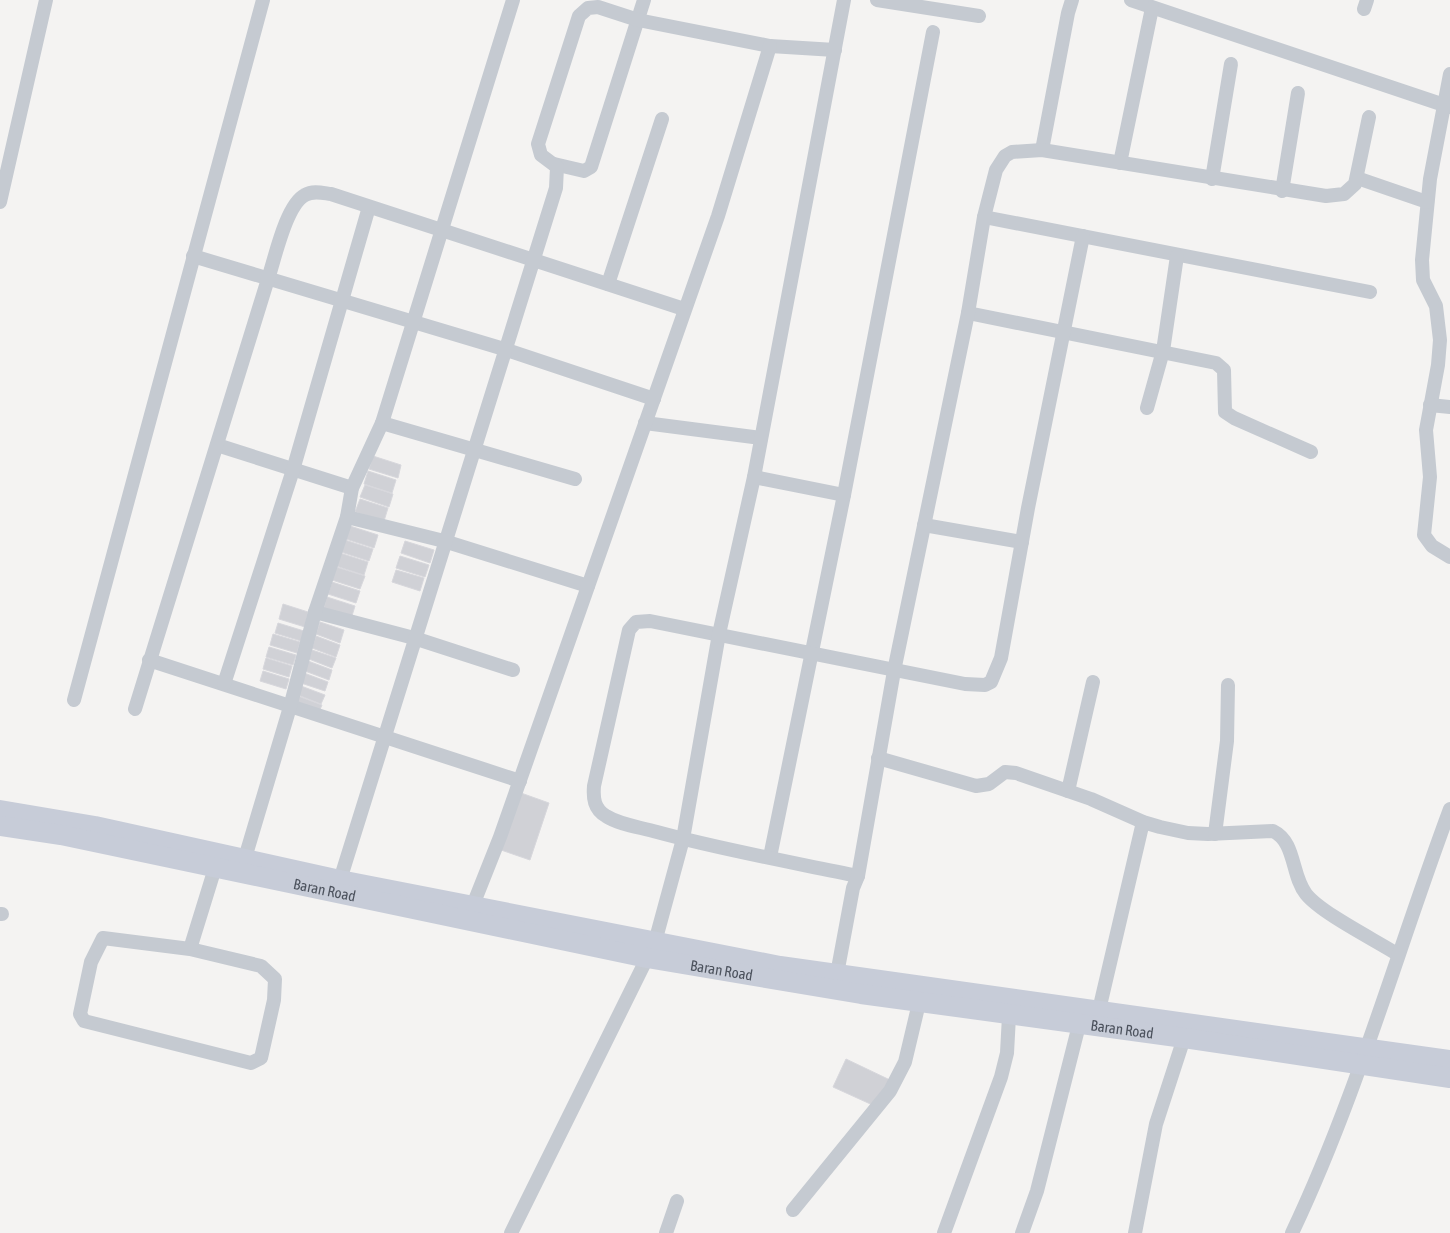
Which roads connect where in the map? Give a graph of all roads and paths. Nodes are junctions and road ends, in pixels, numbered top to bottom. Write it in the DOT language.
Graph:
graph roads {
  1 [pos="46,0"];
  2 [pos="262,0"];
  3 [pos="513,0"];
  4 [pos="644,0"];
  5 [pos="844,0"];
  6 [pos="877,0"];
  7 [pos="1072,0"];
  8 [pos="1131,0"];
  9 [pos="1152,8"];
  10 [pos="979,16"];
  11 [pos="638,20"];
  12 [pos="933,32"];
  13 [pos="770,46"];
  14 [pos="834,50"];
  15 [pos="1231,64"];
  16 [pos="1450,74"];
  17 [pos="1298,93"];
  18 [pos="1447,106"];
  19 [pos="1369,117"];
  20 [pos="662,120"];
  21 [pos="1042,150"];
  22 [pos="1120,163"];
  23 [pos="554,164"];
  24 [pos="1357,178"];
  25 [pos="1212,179"];
  26 [pos="1282,191"];
  27 [pos="0,202"];
  28 [pos="1427,202"];
  29 [pos="369,207"];
  30 [pos="984,217"];
  31 [pos="441,230"];
  32 [pos="1083,236"];
  33 [pos="193,256"];
  34 [pos="1177,256"];
  35 [pos="533,260"];
  36 [pos="268,278"];
  37 [pos="608,284"];
  38 [pos="1370,292"];
  39 [pos="343,300"];
  40 [pos="684,309"];
  41 [pos="968,313"];
  42 [pos="414,322"];
  43 [pos="1445,325"];
  44 [pos="1063,331"];
  45 [pos="504,350"];
  46 [pos="1163,351"];
  47 [pos="654,399"];
  48 [pos="1430,405"];
  49 [pos="1450,407"];
  50 [pos="1147,408"];
  51 [pos="382,423"];
  52 [pos="645,423"];
  53 [pos="761,438"];
  54 [pos="217,445"];
  55 [pos="472,450"];
  56 [pos="1311,452"];
  57 [pos="292,470"];
  58 [pos="754,477"];
  59 [pos="574,479"];
  60 [pos="352,488"];
  61 [pos="844,494"];
  62 [pos="347,516"];
  63 [pos="924,525"];
  64 [pos="444,541"];
  65 [pos="1022,542"];
  66 [pos="1450,558"];
  67 [pos="588,586"];
  68 [pos="315,612"];
  69 [pos="719,634"];
  70 [pos="414,638"];
  71 [pos="810,654"];
  72 [pos="148,660"];
  73 [pos="514,670"];
  74 [pos="894,671"];
  75 [pos="1093,682"];
  76 [pos="224,684"];
  77 [pos="1228,685"];
  78 [pos="74,700"];
  79 [pos="290,707"];
  80 [pos="135,710"];
  81 [pos="384,735"];
  82 [pos="878,758"];
  83 [pos="520,781"];
  84 [pos="1068,790"];
  85 [pos="1450,809"];
  86 [pos="0,810"];
  87 [pos="1143,822"];
  88 [pos="0,826"];
  89 [pos="1215,834"];
  90 [pos="683,839"];
  91 [pos="770,857"];
  92 [pos="245,858"];
  93 [pos="215,868"];
  94 [pos="858,876"];
  95 [pos="340,880"];
  96 [pos="473,905"];
  97 [pos="190,949"];
  98 [pos="651,950"];
  99 [pos="1397,954"];
  100 [pos="837,974"];
  101 [pos="919,1002"];
  102 [pos="1098,1010"];
  103 [pos="1009,1016"];
  104 [pos="1078,1024"];
  105 [pos="1184,1038"];
  106 [pos="1364,1057"];
  107 [pos="1450,1060"];
  108 [pos="1450,1078"];
  109 [pos="677,1201"];
  110 [pos="793,1210"];
  111 [pos="511,1233"];
  112 [pos="666,1233"];
  113 [pos="944,1233"];
  114 [pos="1022,1233"];
  115 [pos="1135,1233"];
  116 [pos="1292,1233"];
  1 -- 27 [label="street"];
  2 -- 33 [label="street"];
  3 -- 31 [label="street"];
  4 -- 11 [label="street"];
  5 -- 14 [label="street"];
  6 -- 10 [label="street"];
  7 -- 21 [label="street"];
  8 -- 9 [label="street"];
  9 -- 18 [label="street"];
  9 -- 22 [label="street"];
  11 -- 13 [label="street"];
  11 -- 23 [label="street"];
  11 -- 23 [label="street"];
  12 -- 61 [label="street"];
  13 -- 14 [label="street"];
  13 -- 40 [label="street"];
  14 -- 53 [label="street"];
  15 -- 25 [label="street"];
  16 -- 18 [label="street"];
  17 -- 26 [label="street"];
  18 -- 28 [label="street"];
  19 -- 24 [label="street"];
  20 -- 37 [label="street"];
  21 -- 22 [label="street"];
  21 -- 30 [label="street"];
  22 -- 25 [label="street"];
  23 -- 35 [label="street"];
  24 -- 26 [label="street"];
  24 -- 28 [label="street"];
  25 -- 26 [label="street"];
  28 -- 43 [label="street"];
  29 -- 31 [label="street"];
  29 -- 36 [label="street"];
  29 -- 39 [label="street"];
  30 -- 32 [label="street"];
  30 -- 41 [label="street"];
  31 -- 35 [label="street"];
  31 -- 42 [label="street"];
  32 -- 34 [label="street"];
  32 -- 44 [label="street"];
  33 -- 36 [label="street"];
  33 -- 78 [label="street"];
  34 -- 38 [label="street"];
  34 -- 46 [label="street"];
  35 -- 37 [label="street"];
  35 -- 45 [label="street"];
  36 -- 39 [label="street"];
  36 -- 54 [label="street"];
  37 -- 40 [label="street"];
  39 -- 42 [label="street"];
  39 -- 57 [label="street"];
  40 -- 47 [label="street"];
  41 -- 44 [label="street"];
  41 -- 63 [label="street"];
  42 -- 45 [label="street"];
  42 -- 51 [label="street"];
  43 -- 48 [label="street"];
  44 -- 46 [label="street"];
  44 -- 65 [label="street"];
  45 -- 47 [label="street"];
  45 -- 55 [label="street"];
  46 -- 50 [label="street"];
  46 -- 56 [label="street"];
  47 -- 52 [label="street"];
  48 -- 49 [label="street"];
  48 -- 66 [label="street"];
  51 -- 55 [label="street"];
  51 -- 60 [label="street"];
  52 -- 53 [label="street"];
  52 -- 67 [label="street"];
  53 -- 58 [label="street"];
  54 -- 57 [label="street"];
  54 -- 72 [label="street"];
  55 -- 59 [label="street"];
  55 -- 64 [label="street"];
  57 -- 60 [label="street"];
  57 -- 76 [label="street"];
  58 -- 61 [label="street"];
  58 -- 69 [label="street"];
  60 -- 62 [label="street"];
  61 -- 71 [label="street"];
  62 -- 64 [label="street"];
  62 -- 68 [label="street"];
  63 -- 65 [label="street"];
  63 -- 74 [label="street"];
  64 -- 67 [label="street"];
  64 -- 70 [label="street"];
  65 -- 74 [label="street"];
  67 -- 83 [label="street"];
  68 -- 70 [label="street"];
  68 -- 79 [label="street"];
  69 -- 71 [label="street"];
  69 -- 90 [label="street"];
  69 -- 90 [label="street"];
  70 -- 73 [label="street"];
  70 -- 81 [label="street"];
  71 -- 74 [label="street"];
  71 -- 91 [label="street"];
  72 -- 76 [label="street"];
  72 -- 80 [label="street"];
  74 -- 82 [label="street"];
  75 -- 84 [label="street"];
  76 -- 79 [label="street"];
  77 -- 89 [label="street"];
  79 -- 81 [label="street"];
  79 -- 92 [label="street"];
  81 -- 83 [label="street"];
  81 -- 95 [label="street"];
  82 -- 84 [label="street"];
  82 -- 94 [label="street"];
  83 -- 96 [label="street"];
  84 -- 87 [label="street"];
  85 -- 99 [label="street"];
  86 -- 92 [label="main road, Baran Road"];
  87 -- 89 [label="street"];
  87 -- 102 [label="street"];
  88 -- 93 [label="main road, Baran Road"];
  89 -- 99 [label="street"];
  90 -- 91 [label="street"];
  90 -- 98 [label="street"];
  91 -- 94 [label="street"];
  92 -- 95 [label="main road, Baran Road"];
  93 -- 97 [label="street"];
  93 -- 98 [label="main road, Baran Road"];
  94 -- 100 [label="street"];
  95 -- 96 [label="main road, Baran Road"];
  96 -- 98 [label="main road, Baran Road"];
  97 -- 97 [label="street"];
  98 -- 100 [label="main road, Baran Road"];
  98 -- 101 [label="main road, Baran Road"];
  98 -- 111 [label="street"];
  99 -- 106 [label="street"];
  100 -- 102 [label="main road, Baran Road"];
  101 -- 103 [label="main road, Baran Road"];
  101 -- 110 [label="street"];
  102 -- 106 [label="main road, Baran Road"];
  103 -- 104 [label="main road, Baran Road"];
  103 -- 113 [label="street"];
  104 -- 105 [label="main road, Baran Road"];
  104 -- 114 [label="street"];
  105 -- 106 [label="main road, Baran Road"];
  105 -- 115 [label="street"];
  106 -- 107 [label="main road, Baran Road"];
  106 -- 108 [label="main road, Baran Road"];
  106 -- 116 [label="street"];
  109 -- 112 [label="street"];
}
